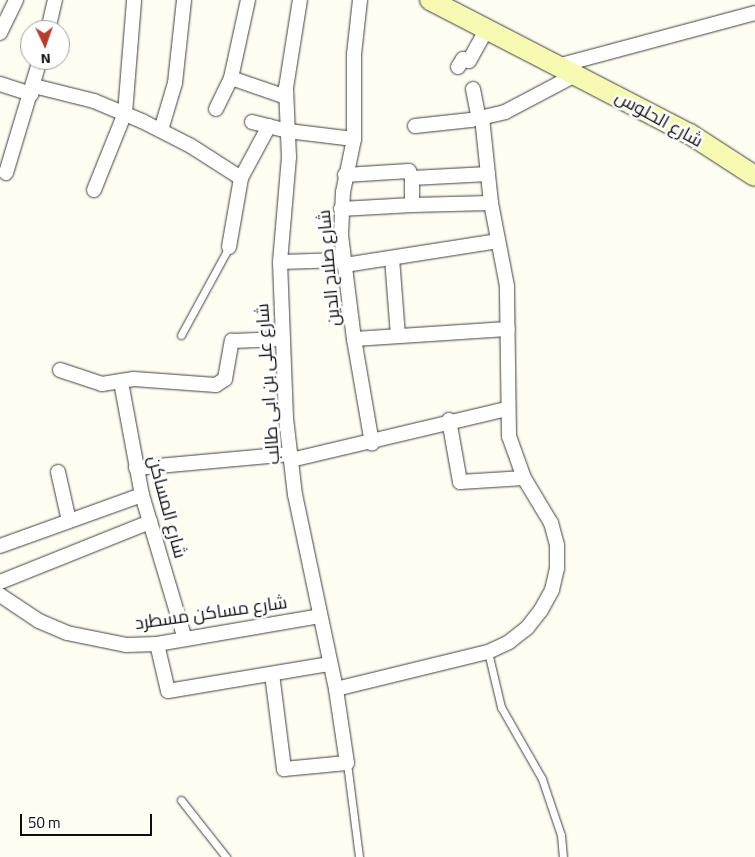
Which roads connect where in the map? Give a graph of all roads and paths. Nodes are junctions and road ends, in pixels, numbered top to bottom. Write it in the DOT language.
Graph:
graph roads {
  1 [pos="16,0"];
  2 [pos="55,0"];
  3 [pos="134,0"];
  4 [pos="184,0"];
  5 [pos="248,0"];
  6 [pos="300,0"];
  7 [pos="360,0"];
  8 [pos="430,0"];
  9 [pos="755,13"];
  10 [pos="50,20"];
  11 [pos="488,28"];
  12 [pos="0,33"];
  13 [pos="458,68"];
  14 [pos="569,69"];
  15 [pos="38,70"];
  16 [pos="231,78"];
  17 [pos="0,84"];
  18 [pos="473,88"];
  19 [pos="33,90"];
  20 [pos="286,97"];
  21 [pos="216,109"];
  22 [pos="125,113"];
  23 [pos="481,119"];
  24 [pos="252,122"];
  25 [pos="268,126"];
  26 [pos="415,126"];
  27 [pos="161,130"];
  28 [pos="288,131"];
  29 [pos="354,139"];
  30 [pos="6,173"];
  31 [pos="488,174"];
  32 [pos="345,175"];
  33 [pos="755,176"];
  34 [pos="241,178"];
  35 [pos="412,178"];
  36 [pos="94,190"];
  37 [pos="491,203"];
  38 [pos="412,205"];
  39 [pos="341,209"];
  40 [pos="498,241"];
  41 [pos="229,247"];
  42 [pos="392,258"];
  43 [pos="280,262"];
  44 [pos="345,263"];
  45 [pos="508,329"];
  46 [pos="181,335"];
  47 [pos="398,336"];
  48 [pos="282,338"];
  49 [pos="354,339"];
  50 [pos="60,370"];
  51 [pos="121,382"];
  52 [pos="507,409"];
  53 [pos="449,420"];
  54 [pos="372,443"];
  55 [pos="290,457"];
  56 [pos="136,468"];
  57 [pos="58,472"];
  58 [pos="524,478"];
  59 [pos="142,495"];
  60 [pos="69,521"];
  61 [pos="150,522"];
  62 [pos="0,546"];
  63 [pos="0,582"];
  64 [pos="0,595"];
  65 [pos="320,616"];
  66 [pos="185,639"];
  67 [pos="157,644"];
  68 [pos="488,652"];
  69 [pos="330,664"];
  70 [pos="272,674"];
  71 [pos="336,689"];
  72 [pos="347,763"];
  73 [pos="181,800"];
  74 [pos="226,857"];
  75 [pos="358,857"];
  76 [pos="563,857"];
  1 -- 12 [label="street"];
  2 -- 10 [label="street"];
  3 -- 22 [label="street"];
  4 -- 27 [label="street"];
  5 -- 16 [label="street"];
  6 -- 20 [label="street, شارع على بن ابى طالب"];
  7 -- 29 [label="street, شارع صلاح الدين"];
  8 -- 11 [label="street, شارع الحلوس"];
  9 -- 14 [label="street"];
  11 -- 13 [label="street"];
  11 -- 14 [label="street, شارع الحلوس"];
  14 -- 23 [label="street"];
  14 -- 33 [label="street, شارع الحلوس"];
  15 -- 19 [label="street"];
  16 -- 20 [label="street"];
  16 -- 21 [label="street"];
  17 -- 19 [label="street"];
  18 -- 23 [label="street"];
  19 -- 22 [label="street"];
  19 -- 30 [label="street"];
  20 -- 28 [label="street, شارع على بن ابى طالب"];
  22 -- 27 [label="street"];
  22 -- 36 [label="street"];
  23 -- 26 [label="street"];
  23 -- 31 [label="street"];
  24 -- 25 [label="street"];
  25 -- 28 [label="street"];
  25 -- 34 [label="street"];
  27 -- 34 [label="street"];
  28 -- 29 [label="street"];
  28 -- 43 [label="street, شارع على بن ابى طالب"];
  29 -- 32 [label="street, شارع صلاح الدين"];
  31 -- 35 [label="street"];
  31 -- 37 [label="street"];
  32 -- 35 [label="street"];
  32 -- 39 [label="street, شارع صلاح الدين"];
  34 -- 41 [label="street"];
  35 -- 38 [label="street"];
  37 -- 38 [label="street"];
  37 -- 40 [label="street"];
  38 -- 39 [label="street"];
  39 -- 44 [label="street, شارع صلاح الدين"];
  40 -- 42 [label="street"];
  40 -- 45 [label="street"];
  41 -- 46 [label="lane"];
  42 -- 44 [label="street"];
  42 -- 47 [label="street"];
  43 -- 44 [label="street"];
  43 -- 48 [label="street, شارع على بن ابى طالب"];
  44 -- 49 [label="street, شارع صلاح الدين"];
  45 -- 47 [label="street"];
  45 -- 52 [label="street"];
  47 -- 49 [label="street"];
  48 -- 51 [label="street"];
  48 -- 55 [label="street, شارع على بن ابى طالب"];
  49 -- 54 [label="street, شارع صلاح الدين"];
  50 -- 51 [label="street"];
  51 -- 56 [label="street, شارع المساكن"];
  52 -- 53 [label="street"];
  52 -- 58 [label="street"];
  53 -- 54 [label="street"];
  53 -- 58 [label="street"];
  54 -- 55 [label="street"];
  55 -- 56 [label="street"];
  55 -- 65 [label="street, شارع على بن ابى طالب"];
  56 -- 59 [label="street, شارع المساكن"];
  57 -- 60 [label="street"];
  58 -- 68 [label="street"];
  59 -- 60 [label="street"];
  59 -- 61 [label="street, شارع المساكن"];
  60 -- 62 [label="street"];
  61 -- 63 [label="street"];
  61 -- 66 [label="street, شارع المساكن"];
  64 -- 67 [label="street, شارع مساكن مسطرد"];
  65 -- 66 [label="street, شارع مساكن مسطرد"];
  65 -- 69 [label="street, شارع على بن ابى طالب"];
  66 -- 67 [label="street, شارع مساكن مسطرد"];
  67 -- 70 [label="street"];
  68 -- 71 [label="street"];
  68 -- 76 [label="lane"];
  69 -- 70 [label="street"];
  69 -- 71 [label="street, شارع على بن ابى طالب"];
  70 -- 72 [label="street"];
  71 -- 72 [label="street, شارع على بن ابى طالب"];
  72 -- 75 [label="lane"];
  73 -- 74 [label="lane"];
}
